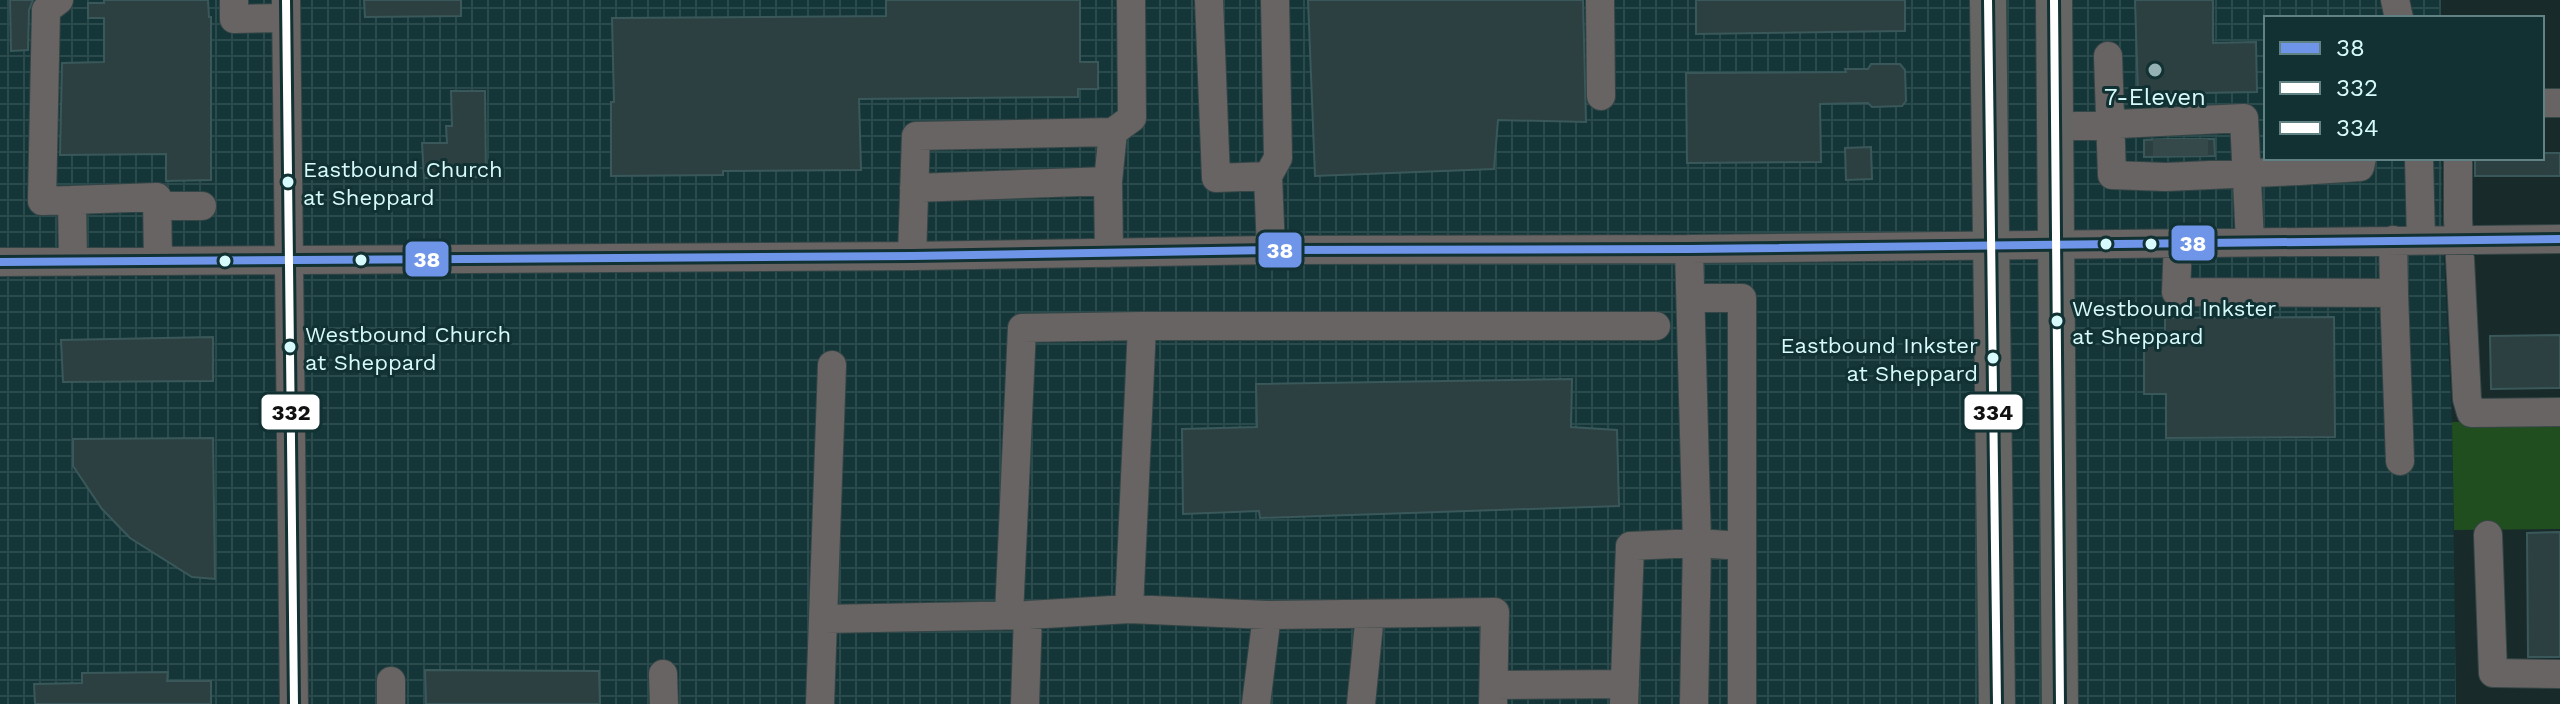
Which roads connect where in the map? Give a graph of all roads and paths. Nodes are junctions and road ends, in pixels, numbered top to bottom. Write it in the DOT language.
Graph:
graph roads {
  1 [pos="59,0"];
  2 [pos="234,0"];
  3 [pos="1131,0"];
  4 [pos="1209,0"];
  5 [pos="1275,0"];
  6 [pos="1600,0"];
  7 [pos="1988,0"];
  8 [pos="2054,0"];
  9 [pos="286,9"];
  10 [pos="2108,56"];
  11 [pos="1601,96"];
  12 [pos="2255,117"];
  13 [pos="2111,124"];
  14 [pos="2055,127"];
  15 [pos="1113,132"];
  16 [pos="2180,148"];
  17 [pos="2419,160"];
  18 [pos="2458,160"];
  19 [pos="2361,163"];
  20 [pos="2299,164"];
  21 [pos="2247,172"];
  22 [pos="1268,176"];
  23 [pos="1108,181"];
  24 [pos="914,188"];
  25 [pos="72,200"];
  26 [pos="157,206"];
  27 [pos="202,206"];
  28 [pos="2560,239"];
  29 [pos="2407,240"];
  30 [pos="2459,240"];
  31 [pos="2178,242"];
  32 [pos="2250,242"];
  33 [pos="1990,244"];
  34 [pos="2056,244"];
  35 [pos="1689,249"];
  36 [pos="1271,250"];
  37 [pos="1109,253"];
  38 [pos="912,256"];
  39 [pos="290,260"];
  40 [pos="158,261"];
  41 [pos="0,262"];
  42 [pos="73,262"];
  43 [pos="2394,293"];
  44 [pos="1692,298"];
  45 [pos="1142,326"];
  46 [pos="1656,326"];
  47 [pos="832,365"];
  48 [pos="2560,412"];
  49 [pos="2400,461"];
  50 [pos="2488,535"];
  51 [pos="1697,543"];
  52 [pos="1742,546"];
  53 [pos="1129,609"];
  54 [pos="1370,614"];
  55 [pos="1018,615"];
  56 [pos="1267,615"];
  57 [pos="824,619"];
  58 [pos="663,674"];
  59 [pos="2560,674"];
  60 [pos="1494,694"];
  61 [pos="1624,694"];
  62 [pos="294,704"];
  63 [pos="664,704"];
  64 [pos="820,704"];
  65 [pos="1025,704"];
  66 [pos="1256,704"];
  67 [pos="1361,704"];
  68 [pos="1694,704"];
  69 [pos="1742,704"];
  70 [pos="1997,704"];
  71 [pos="2060,704"];
  1 -- 25 [label="street"];
  2 -- 9 [label="street"];
  3 -- 15 [label="street"];
  4 -- 22 [label="street"];
  5 -- 22 [label="street"];
  6 -- 11 [label="street"];
  7 -- 33 [label="main road"];
  8 -- 14 [label="main road"];
  9 -- 39 [label="street"];
  10 -- 13 [label="street"];
  12 -- 16 [label="street"];
  12 -- 21 [label="street"];
  13 -- 14 [label="street"];
  13 -- 16 [label="street"];
  13 -- 16 [label="street"];
  14 -- 34 [label="main road"];
  15 -- 23 [label="street"];
  15 -- 24 [label="street"];
  16 -- 21 [label="street"];
  17 -- 29 [label="street"];
  18 -- 30 [label="street"];
  19 -- 20 [label="street"];
  20 -- 21 [label="street"];
  21 -- 32 [label="street"];
  22 -- 36 [label="street"];
  23 -- 24 [label="street"];
  23 -- 37 [label="street"];
  24 -- 38 [label="street"];
  25 -- 26 [label="street"];
  25 -- 42 [label="street"];
  26 -- 27 [label="street"];
  26 -- 40 [label="street"];
  28 -- 30 [label="street"];
  29 -- 30 [label="street"];
  29 -- 32 [label="street"];
  29 -- 43 [label="street"];
  30 -- 48 [label="street"];
  31 -- 32 [label="street"];
  31 -- 34 [label="street"];
  31 -- 43 [label="street"];
  33 -- 34 [label="street"];
  33 -- 35 [label="street"];
  33 -- 70 [label="main road"];
  34 -- 71 [label="main road"];
  35 -- 36 [label="street"];
  35 -- 44 [label="street"];
  36 -- 37 [label="street"];
  37 -- 38 [label="street"];
  38 -- 39 [label="street"];
  39 -- 40 [label="street"];
  39 -- 62 [label="street"];
  40 -- 42 [label="street"];
  41 -- 42 [label="street"];
  43 -- 49 [label="street"];
  44 -- 51 [label="street"];
  44 -- 52 [label="street"];
  45 -- 46 [label="street"];
  45 -- 53 [label="street"];
  45 -- 55 [label="street"];
  47 -- 57 [label="street"];
  50 -- 59 [label="street"];
  51 -- 52 [label="street"];
  51 -- 61 [label="street"];
  51 -- 68 [label="street"];
  52 -- 69 [label="street"];
  53 -- 55 [label="street"];
  53 -- 56 [label="street"];
  54 -- 56 [label="street"];
  54 -- 60 [label="street"];
  54 -- 67 [label="street"];
  55 -- 57 [label="street"];
  55 -- 65 [label="street"];
  56 -- 66 [label="street"];
  57 -- 64 [label="street"];
  58 -- 63 [label="street"];
  60 -- 61 [label="street"];
}
